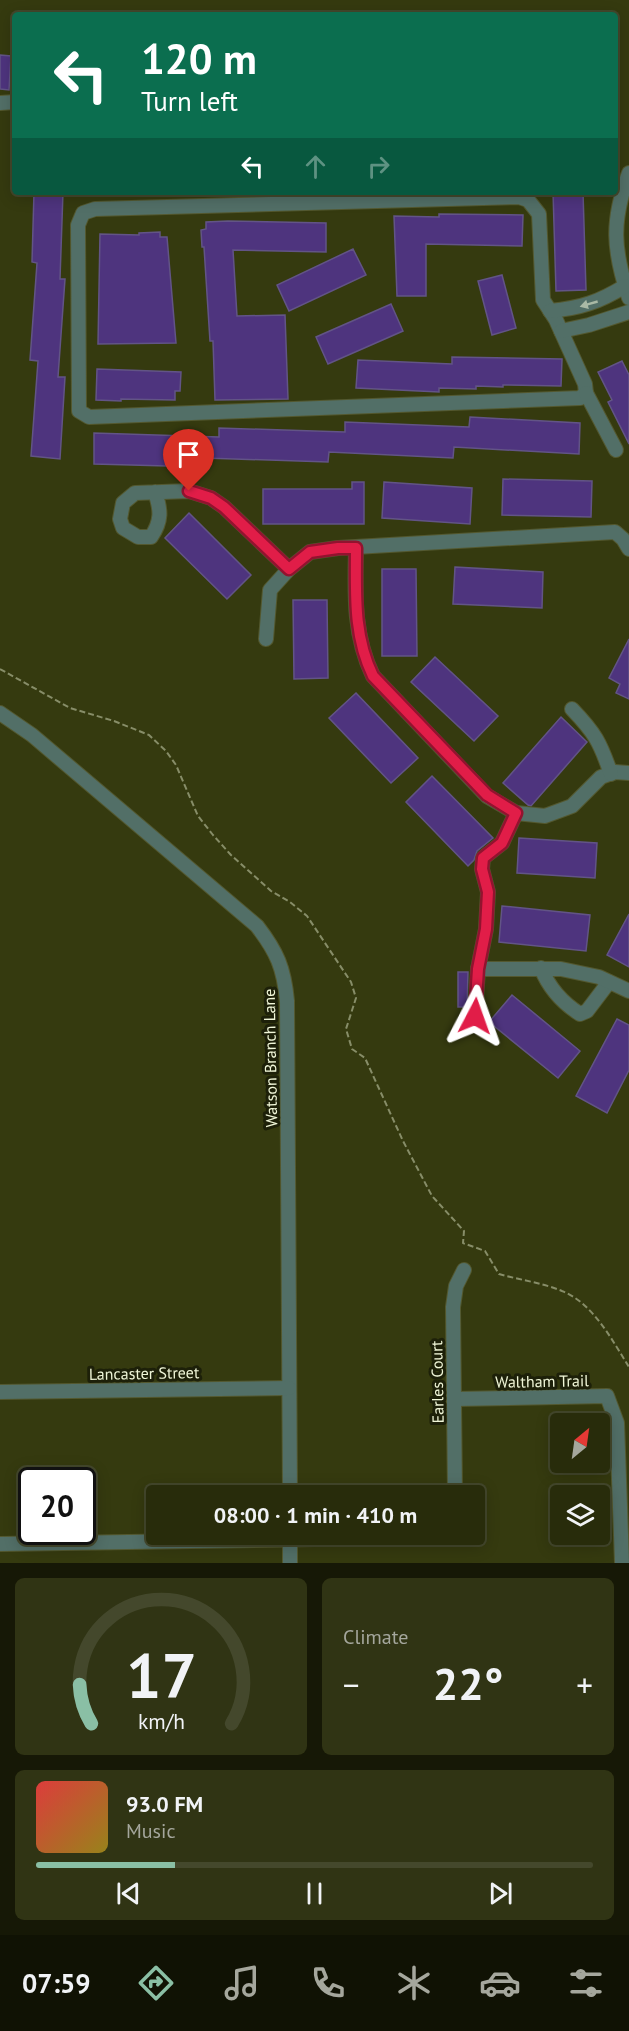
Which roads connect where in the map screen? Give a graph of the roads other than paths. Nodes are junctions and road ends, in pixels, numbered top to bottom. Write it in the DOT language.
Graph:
graph roads {
  1 [pos="629,173"];
  2 [pos="627,292"];
  3 [pos="549,310"];
  4 [pos="629,312"];
  5 [pos="561,331"];
  6 [pos="586,393"];
  7 [pos="616,450"];
  8 [pos="155,492"];
  9 [pos="356,548"];
  10 [pos="629,549"];
  11 [pos="289,569"];
  12 [pos="266,639"];
  13 [pos="572,709"];
  14 [pos="0,713"];
  15 [pos="629,772"];
  16 [pos="611,774"];
  17 [pos="516,813"];
  18 [pos="541,968"];
  19 [pos="478,969"];
  20 [pos="609,982"];
  21 [pos="629,991"];
  22 [pos="475,1016"];
  23 [pos="464,1270"];
  24 [pos="289,1388"];
  25 [pos="0,1392"];
  26 [pos="454,1399"];
  27 [pos="290,1485"];
  28 [pos="455,1485"];
  29 [pos="625,1534"];
  30 [pos="146,1540"];
  31 [pos="0,1544"];
  32 [pos="290,1545"];
  33 [pos="290,1563"];
  34 [pos="622,1563"];
  1 -- 2 [label="street"];
  2 -- 3 [label="street, one-way"];
  3 -- 5 [label="street"];
  3 -- 6 [label="street"];
  4 -- 5 [label="street"];
  5 -- 6 [label="street"];
  6 -- 7 [label="street"];
  8 -- 11 [label="street"];
  9 -- 10 [label="street"];
  9 -- 11 [label="street"];
  9 -- 17 [label="street"];
  11 -- 12 [label="street"];
  13 -- 16 [label="street"];
  14 -- 24 [label="street, Watson Branch Lane"];
  15 -- 16 [label="street"];
  16 -- 17 [label="street"];
  17 -- 19 [label="street"];
  18 -- 19 [label="street"];
  18 -- 20 [label="street"];
  18 -- 20 [label="street"];
  19 -- 22 [label="street"];
  20 -- 21 [label="street"];
  23 -- 26 [label="street, Earles Court"];
  24 -- 25 [label="street, Lancaster Street"];
  24 -- 27 [label="street, Watson Branch Lane"];
  26 -- 28 [label="street, Earles Court"];
  26 -- 29 [label="street, Waltham Trail"];
  29 -- 34 [label="street, Waltham Trail"];
  30 -- 31 [label="street"];
  32 -- 33 [label="street"];
}
